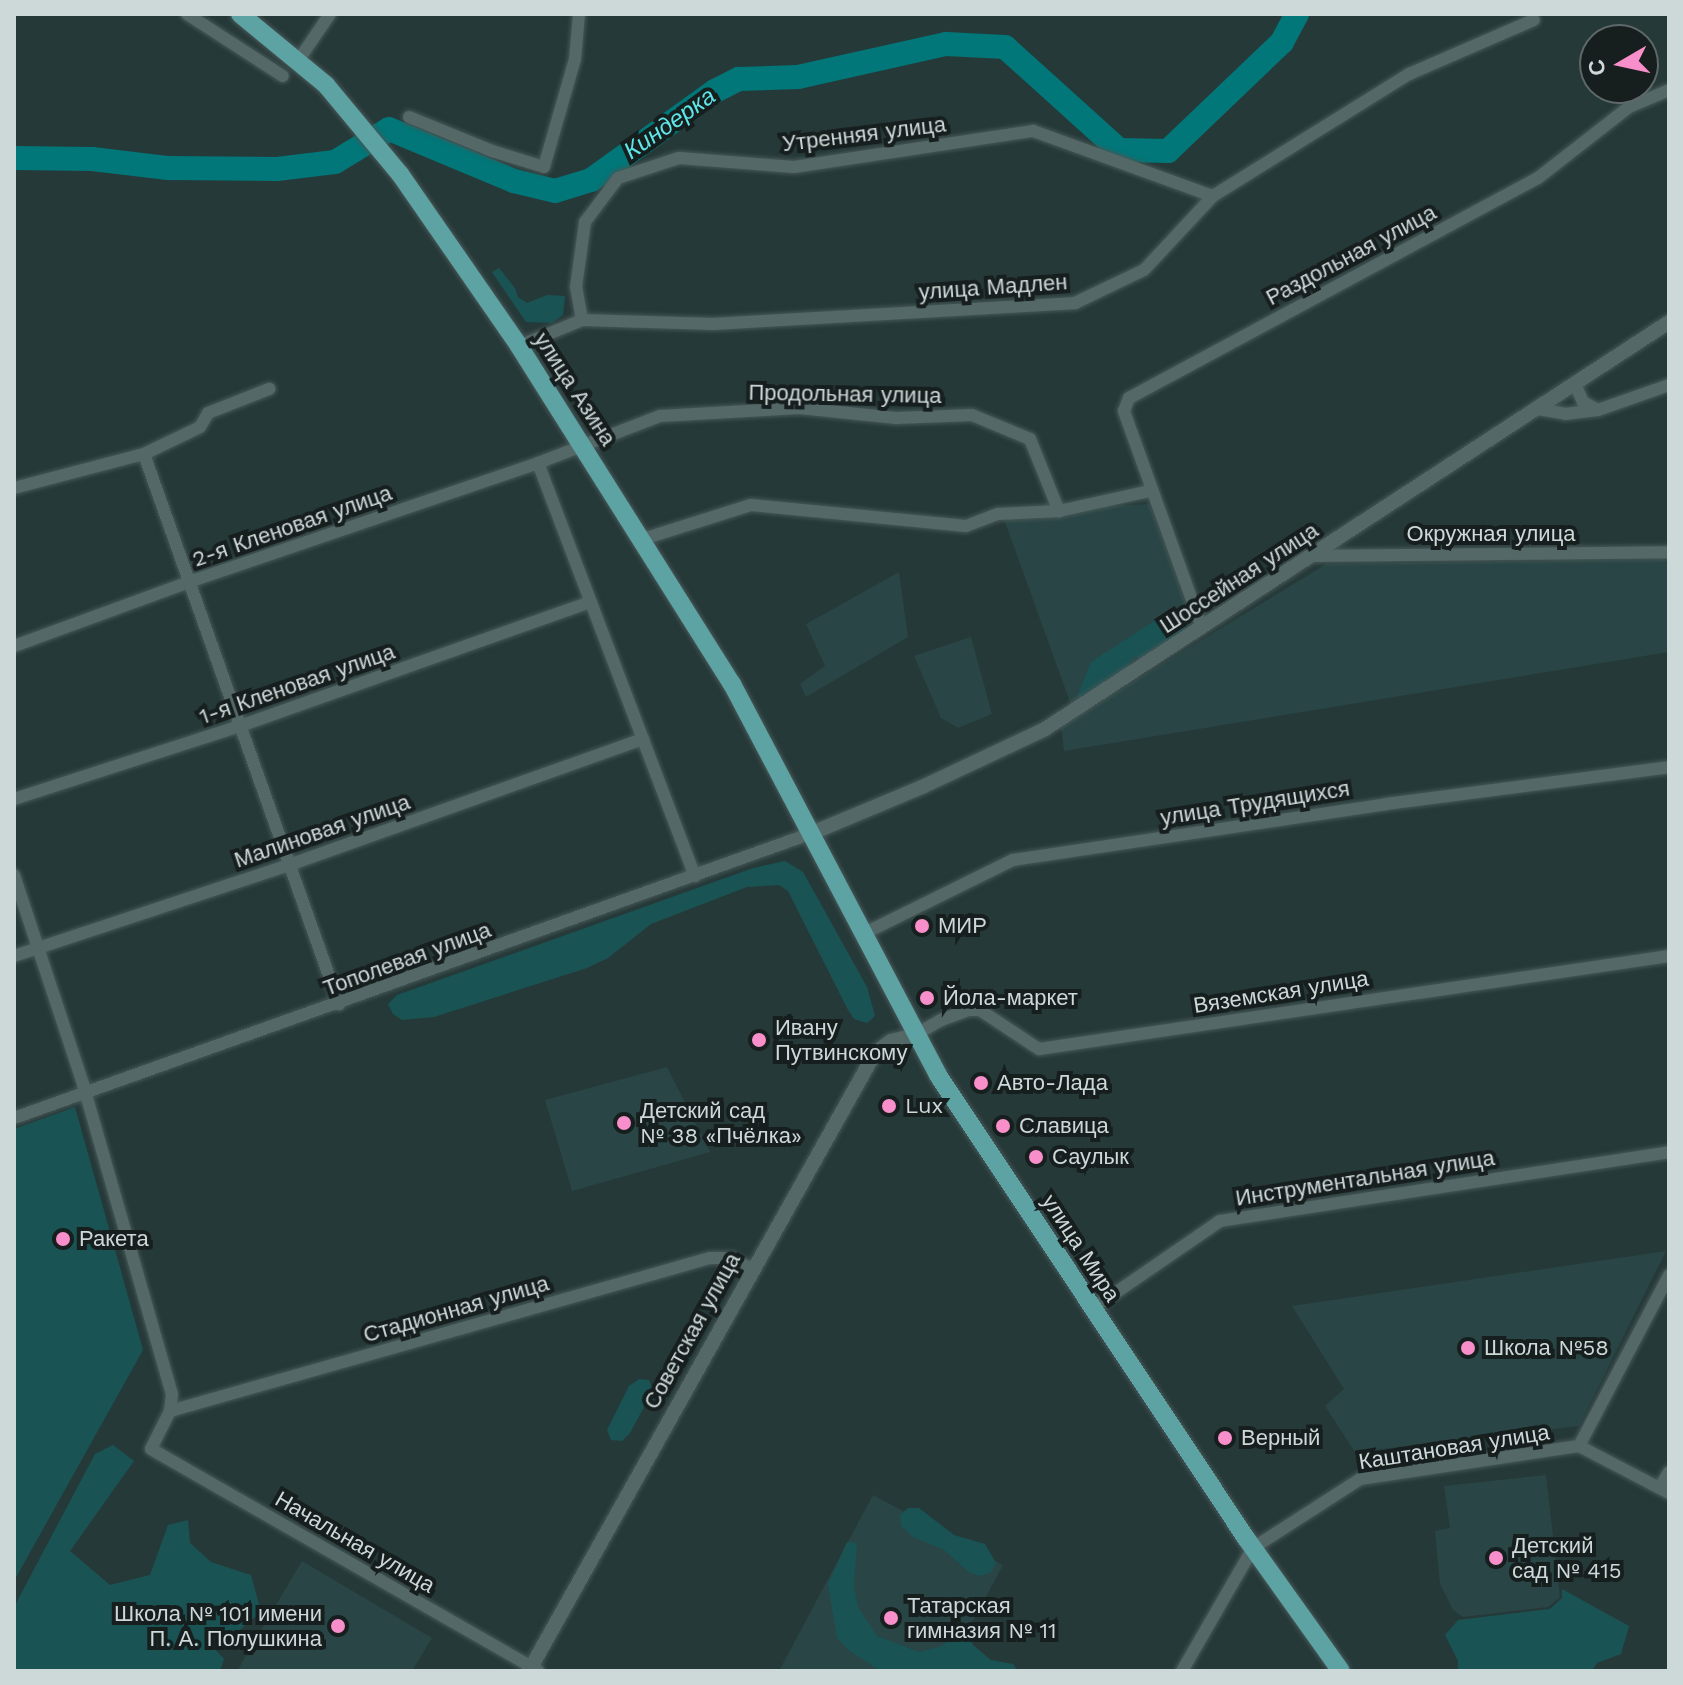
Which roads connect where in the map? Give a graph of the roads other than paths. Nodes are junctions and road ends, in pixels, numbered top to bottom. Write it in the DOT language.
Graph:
graph roads {
  1 [pos="187,14"];
  2 [pos="240,14"];
  3 [pos="330,14"];
  4 [pos="579,14"];
  5 [pos="1534,20"];
  6 [pos="298,61"];
  7 [pos="283,76"];
  8 [pos="1669,90"];
  9 [pos="409,117"];
  10 [pos="1213,196"];
  11 [pos="582,320"];
  12 [pos="1669,322"];
  13 [pos="519,346"];
  14 [pos="1575,384"];
  15 [pos="1669,385"];
  16 [pos="269,389"];
  17 [pos="1538,409"];
  18 [pos="1598,410"];
  19 [pos="582,443"];
  20 [pos="144,454"];
  21 [pos="538,463"];
  22 [pos="14,488"];
  23 [pos="1150,491"];
  24 [pos="1059,511"];
  25 [pos="643,539"];
  26 [pos="1669,552"];
  27 [pos="1314,556"];
  28 [pos="189,582"];
  29 [pos="591,602"];
  30 [pos="1202,628"];
  31 [pos="14,646"];
  32 [pos="240,726"];
  33 [pos="643,739"];
  34 [pos="1669,767"];
  35 [pos="14,799"];
  36 [pos="812,833"];
  37 [pos="289,865"];
  38 [pos="14,875"];
  39 [pos="695,876"];
  40 [pos="863,934"];
  41 [pos="39,947"];
  42 [pos="14,956"];
  43 [pos="1669,956"];
  44 [pos="339,1004"];
  45 [pos="915,1035"];
  46 [pos="84,1094"];
  47 [pos="14,1118"];
  48 [pos="1669,1152"];
  49 [pos="752,1269"];
  50 [pos="1669,1275"];
  51 [pos="1092,1309"];
  52 [pos="170,1411"];
  53 [pos="1579,1446"];
  54 [pos="1669,1472"];
  55 [pos="1664,1490"];
  56 [pos="1253,1548"];
  57 [pos="533,1670"];
  58 [pos="1182,1671"];
  59 [pos="1341,1671"];
  1 -- 7 [label="street"];
  2 -- 6 [label="main road, улица Азина"];
  3 -- 6 [label="street"];
  4 -- 9 [label="street"];
  5 -- 10 [label="street, улица Мадлен"];
  6 -- 13 [label="main road, улица Азина"];
  8 -- 23 [label="street, Раздольная улица"];
  10 -- 11 [label="street, улица Мадлен"];
  10 -- 11 [label="street, Утренняя улица"];
  11 -- 13 [label="street, улица Мадлен"];
  12 -- 14 [label="street, Шоссейная улица"];
  13 -- 19 [label="main road, улица Азина"];
  14 -- 17 [label="street, Шоссейная улица"];
  14 -- 18 [label="street"];
  15 -- 18 [label="street"];
  16 -- 20 [label="street"];
  17 -- 18 [label="street"];
  17 -- 27 [label="street, Шоссейная улица"];
  19 -- 21 [label="street, 2-я Кленовая улица"];
  19 -- 24 [label="street, Продольная улица"];
  19 -- 25 [label="main road, улица Азина"];
  20 -- 22 [label="street"];
  20 -- 28 [label="street"];
  21 -- 28 [label="street, 2-я Кленовая улица"];
  21 -- 29 [label="street"];
  23 -- 24 [label="street"];
  23 -- 30 [label="street, Раздольная улица"];
  24 -- 25 [label="street"];
  25 -- 36 [label="main road, улица Азина"];
  26 -- 27 [label="street, Окружная улица"];
  27 -- 30 [label="street, Шоссейная улица"];
  28 -- 31 [label="street, 2-я Кленовая улица"];
  28 -- 32 [label="street"];
  29 -- 32 [label="street, 1-я Кленовая улица"];
  29 -- 33 [label="street"];
  30 -- 36 [label="street, Шоссейная улица"];
  32 -- 35 [label="street, 1-я Кленовая улица"];
  32 -- 37 [label="street"];
  33 -- 37 [label="street, Малиновая улица"];
  33 -- 39 [label="street"];
  34 -- 40 [label="street, улица Трудящихся"];
  36 -- 39 [label="street, Тополевая улица"];
  36 -- 40 [label="main road, улица Мира"];
  37 -- 41 [label="street, Малиновая улица"];
  37 -- 44 [label="street"];
  38 -- 41 [label="street"];
  39 -- 44 [label="street, Тополевая улица"];
  40 -- 45 [label="main road, улица Мира"];
  41 -- 42 [label="street, Малиновая улица"];
  41 -- 46 [label="street"];
  43 -- 45 [label="street, Вяземская улица"];
  44 -- 46 [label="street, Тополевая улица"];
  45 -- 49 [label="street, Советская улица"];
  45 -- 51 [label="main road, улица Мира"];
  46 -- 47 [label="street, Тополевая улица"];
  46 -- 52 [label="street"];
  48 -- 51 [label="street, Инструментальная улица"];
  49 -- 52 [label="street, Стадионная улица"];
  49 -- 57 [label="street, Советская улица"];
  50 -- 53 [label="street"];
  51 -- 56 [label="main road, улица Мира"];
  52 -- 57 [label="street, Начальная улица"];
  53 -- 55 [label="street, Каштановая улица"];
  53 -- 56 [label="street, Каштановая улица"];
  54 -- 55 [label="street"];
  56 -- 58 [label="street"];
  56 -- 59 [label="main road, улица Мира"];
}
